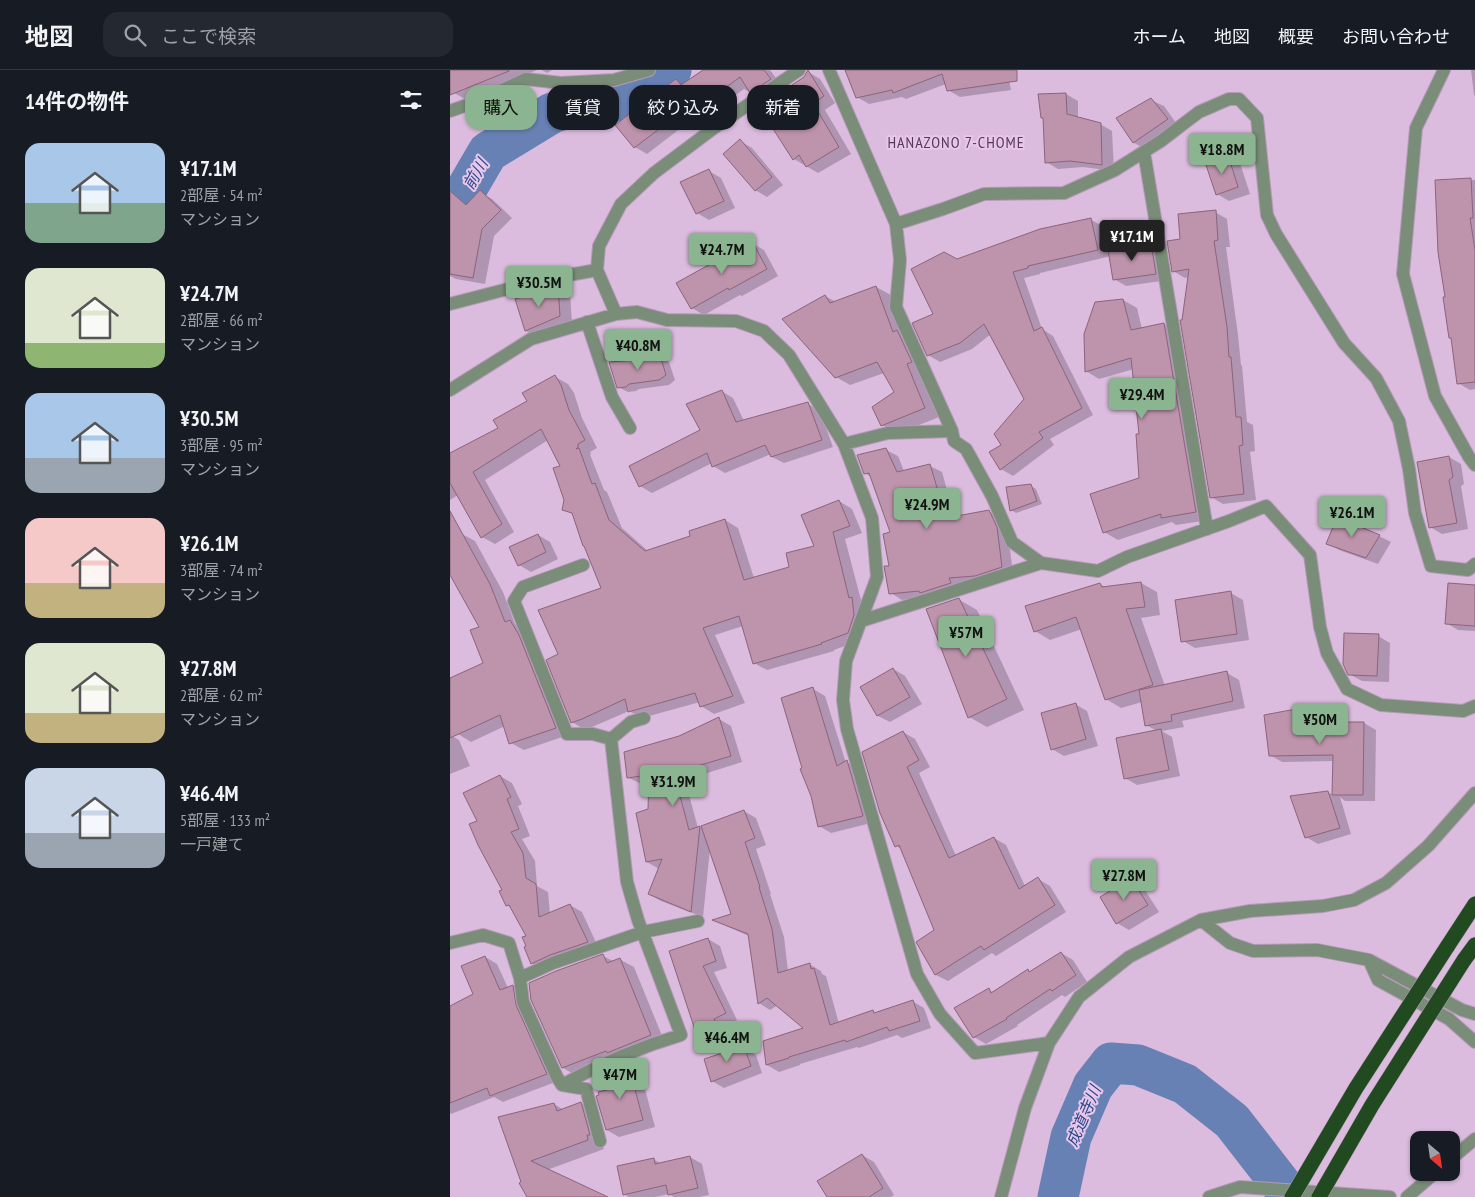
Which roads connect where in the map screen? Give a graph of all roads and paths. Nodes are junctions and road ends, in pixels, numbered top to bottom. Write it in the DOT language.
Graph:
graph roads {
  1 [pos="649,70"];
  2 [pos="799,70"];
  3 [pos="829,70"];
  4 [pos="1444,70"];
  5 [pos="450,111"];
  6 [pos="1144,152"];
  7 [pos="896,224"];
  8 [pos="598,270"];
  9 [pos="450,304"];
  10 [pos="616,314"];
  11 [pos="587,322"];
  12 [pos="450,390"];
  13 [pos="630,428"];
  14 [pos="952,431"];
  15 [pos="844,444"];
  16 [pos="1475,465"];
  17 [pos="1207,529"];
  18 [pos="1041,563"];
  19 [pos="1475,564"];
  20 [pos="583,566"];
  21 [pos="861,622"];
  22 [pos="1475,706"];
  23 [pos="644,718"];
  24 [pos="611,739"];
  25 [pos="1475,793"];
  26 [pos="1475,904"];
  27 [pos="1201,920"];
  28 [pos="698,921"];
  29 [pos="643,932"];
  30 [pos="450,943"];
  31 [pos="1475,945"];
  32 [pos="1369,960"];
  33 [pos="520,978"];
  34 [pos="1475,1014"];
  35 [pos="1475,1042"];
  36 [pos="1049,1043"];
  37 [pos="562,1085"];
  38 [pos="1475,1139"];
  39 [pos="600,1141"];
  40 [pos="1460,1152"];
  41 [pos="1426,1181"];
  42 [pos="1001,1197"];
  43 [pos="1209,1197"];
  44 [pos="1292,1197"];
  45 [pos="1319,1197"];
  46 [pos="1390,1197"];
  47 [pos="1407,1197"];
  1 -- 5 [label="street"];
  2 -- 8 [label="street"];
  3 -- 7 [label="street"];
  4 -- 16 [label="street"];
  6 -- 7 [label="street"];
  6 -- 17 [label="street"];
  6 -- 19 [label="street"];
  7 -- 14 [label="street"];
  8 -- 9 [label="street"];
  8 -- 10 [label="street"];
  10 -- 11 [label="street"];
  10 -- 15 [label="street"];
  11 -- 12 [label="street"];
  11 -- 13 [label="street"];
  14 -- 15 [label="street"];
  14 -- 18 [label="street"];
  15 -- 21 [label="street"];
  17 -- 18 [label="street"];
  17 -- 22 [label="street"];
  18 -- 21 [label="street"];
  20 -- 24 [label="street"];
  21 -- 36 [label="street"];
  23 -- 24 [label="street"];
  24 -- 29 [label="street"];
  25 -- 27 [label="street"];
  26 -- 44 [label="highway, bridge"];
  27 -- 32 [label="street"];
  27 -- 36 [label="street"];
  28 -- 29 [label="street"];
  29 -- 33 [label="street"];
  29 -- 37 [label="street"];
  30 -- 33 [label="street"];
  31 -- 45 [label="highway, bridge"];
  32 -- 34 [label="street"];
  32 -- 35 [label="street"];
  33 -- 37 [label="street"];
  36 -- 42 [label="street"];
  37 -- 39 [label="street"];
  38 -- 40 [label="street"];
  41 -- 47 [label="street"];
  43 -- 46 [label="street"];
}
